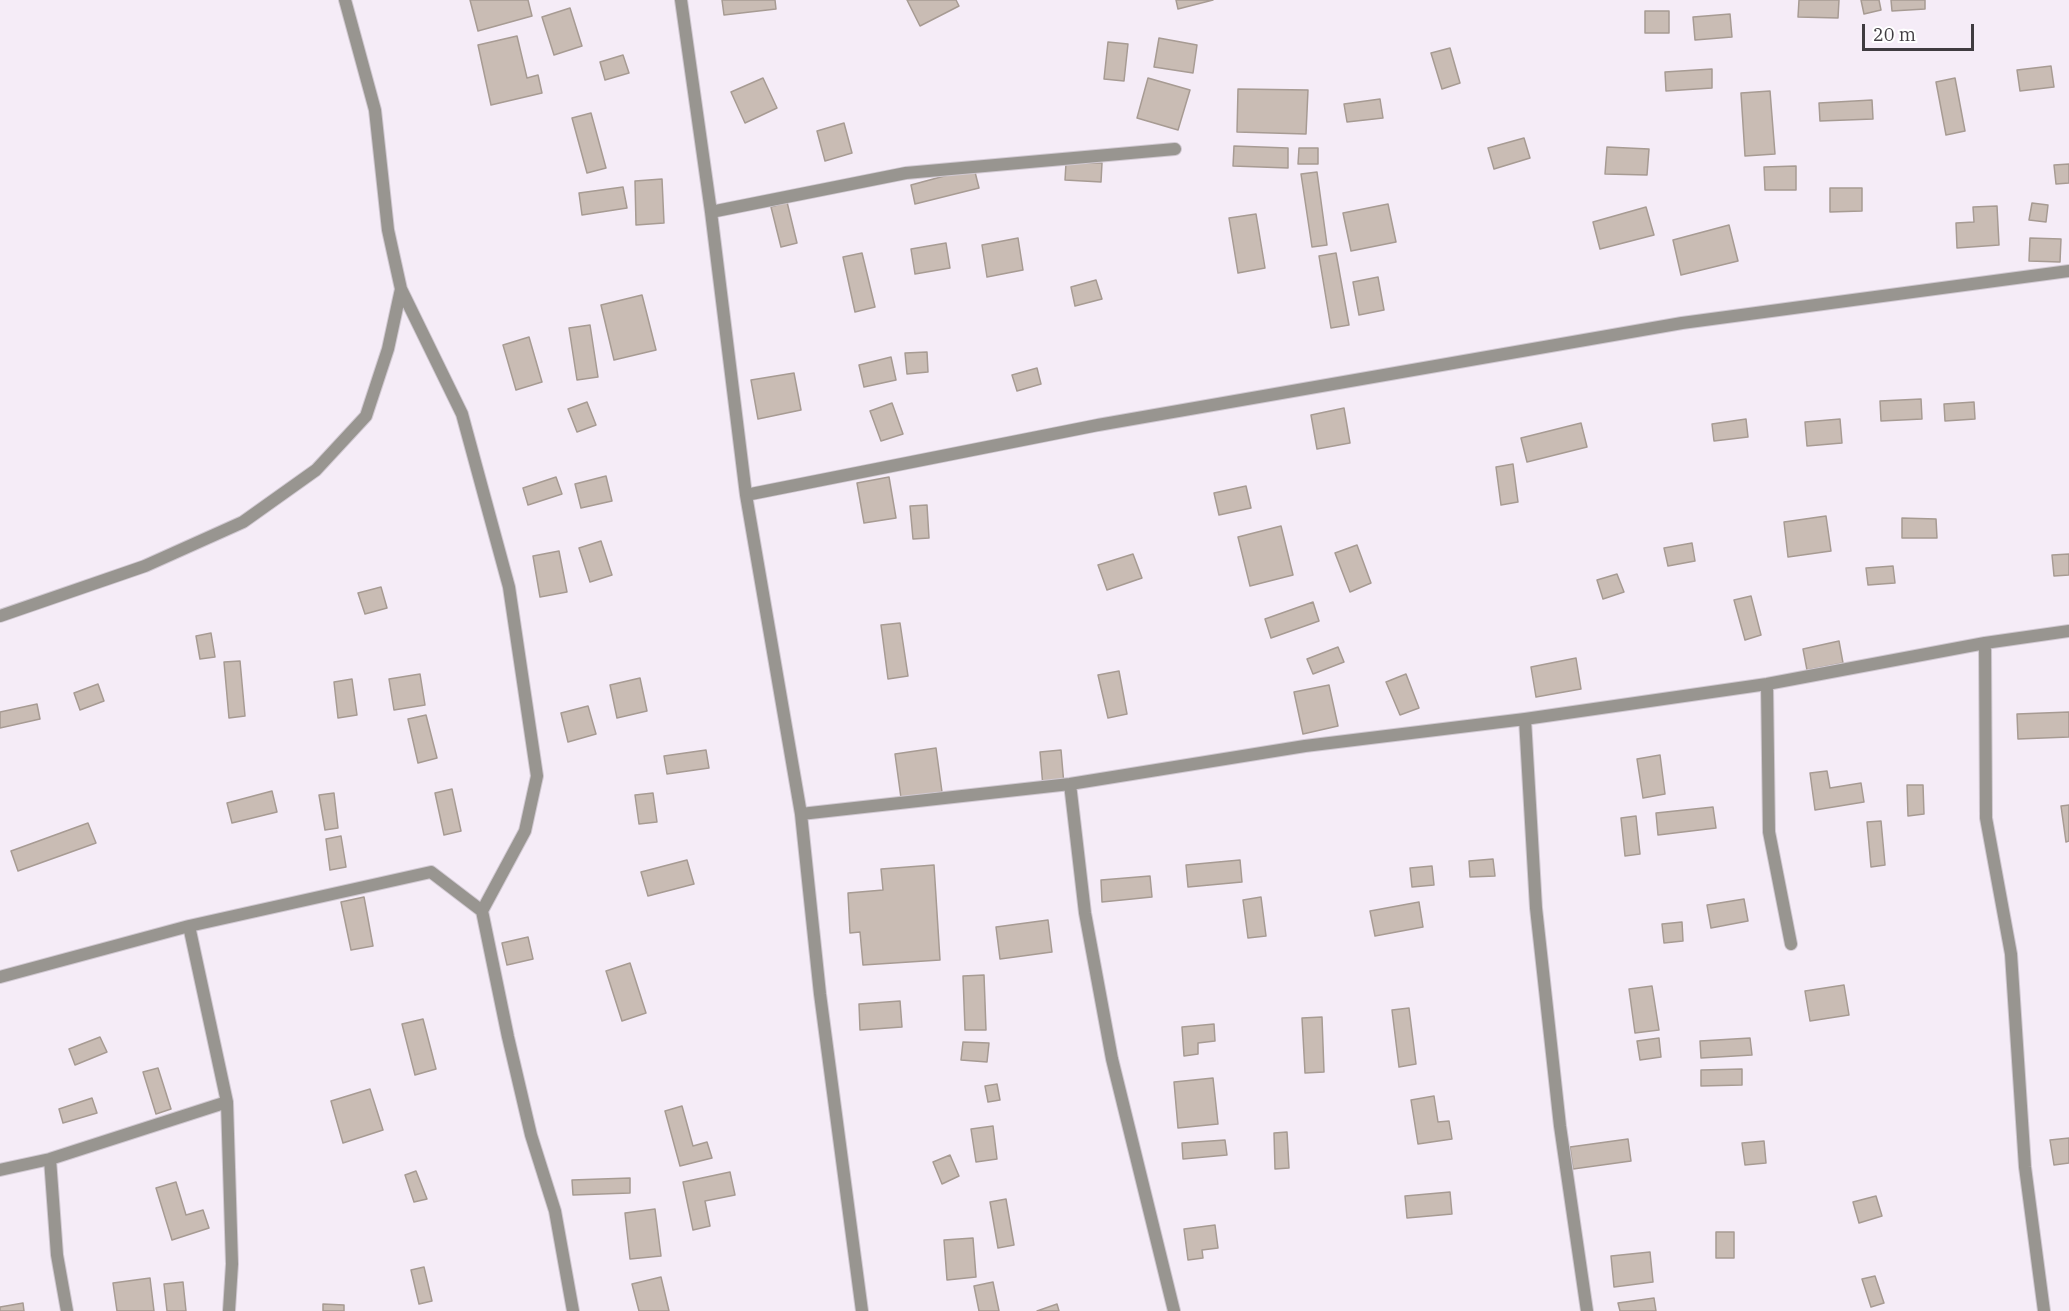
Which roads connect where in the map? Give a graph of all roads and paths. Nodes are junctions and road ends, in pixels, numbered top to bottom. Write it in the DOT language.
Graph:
graph roads {
  1 [pos="345,0"];
  2 [pos="681,0"];
  3 [pos="1175,149"];
  4 [pos="711,212"];
  5 [pos="2069,271"];
  6 [pos="401,289"];
  7 [pos="746,495"];
  8 [pos="0,616"];
  9 [pos="2069,631"];
  10 [pos="1985,643"];
  11 [pos="1767,684"];
  12 [pos="1525,719"];
  13 [pos="1070,784"];
  14 [pos="801,814"];
  15 [pos="482,911"];
  16 [pos="189,926"];
  17 [pos="1791,944"];
  18 [pos="0,977"];
  19 [pos="227,1102"];
  20 [pos="50,1159"];
  21 [pos="0,1170"];
  22 [pos="67,1311"];
  23 [pos="229,1311"];
  24 [pos="573,1311"];
  25 [pos="862,1311"];
  26 [pos="1174,1311"];
  27 [pos="1587,1311"];
  28 [pos="2044,1311"];
  1 -- 6 [label="street"];
  2 -- 4 [label="street"];
  3 -- 4 [label="street"];
  4 -- 7 [label="street"];
  5 -- 7 [label="street"];
  6 -- 8 [label="street"];
  6 -- 15 [label="street"];
  7 -- 14 [label="street"];
  9 -- 10 [label="street"];
  10 -- 11 [label="street"];
  10 -- 28 [label="street"];
  11 -- 12 [label="street"];
  11 -- 17 [label="street"];
  12 -- 13 [label="street"];
  12 -- 27 [label="street"];
  13 -- 14 [label="street"];
  13 -- 26 [label="street"];
  14 -- 25 [label="street"];
  15 -- 16 [label="street"];
  15 -- 24 [label="street"];
  16 -- 18 [label="street"];
  16 -- 19 [label="street"];
  19 -- 20 [label="street"];
  19 -- 23 [label="street"];
  20 -- 21 [label="street"];
  20 -- 22 [label="street"];
}
